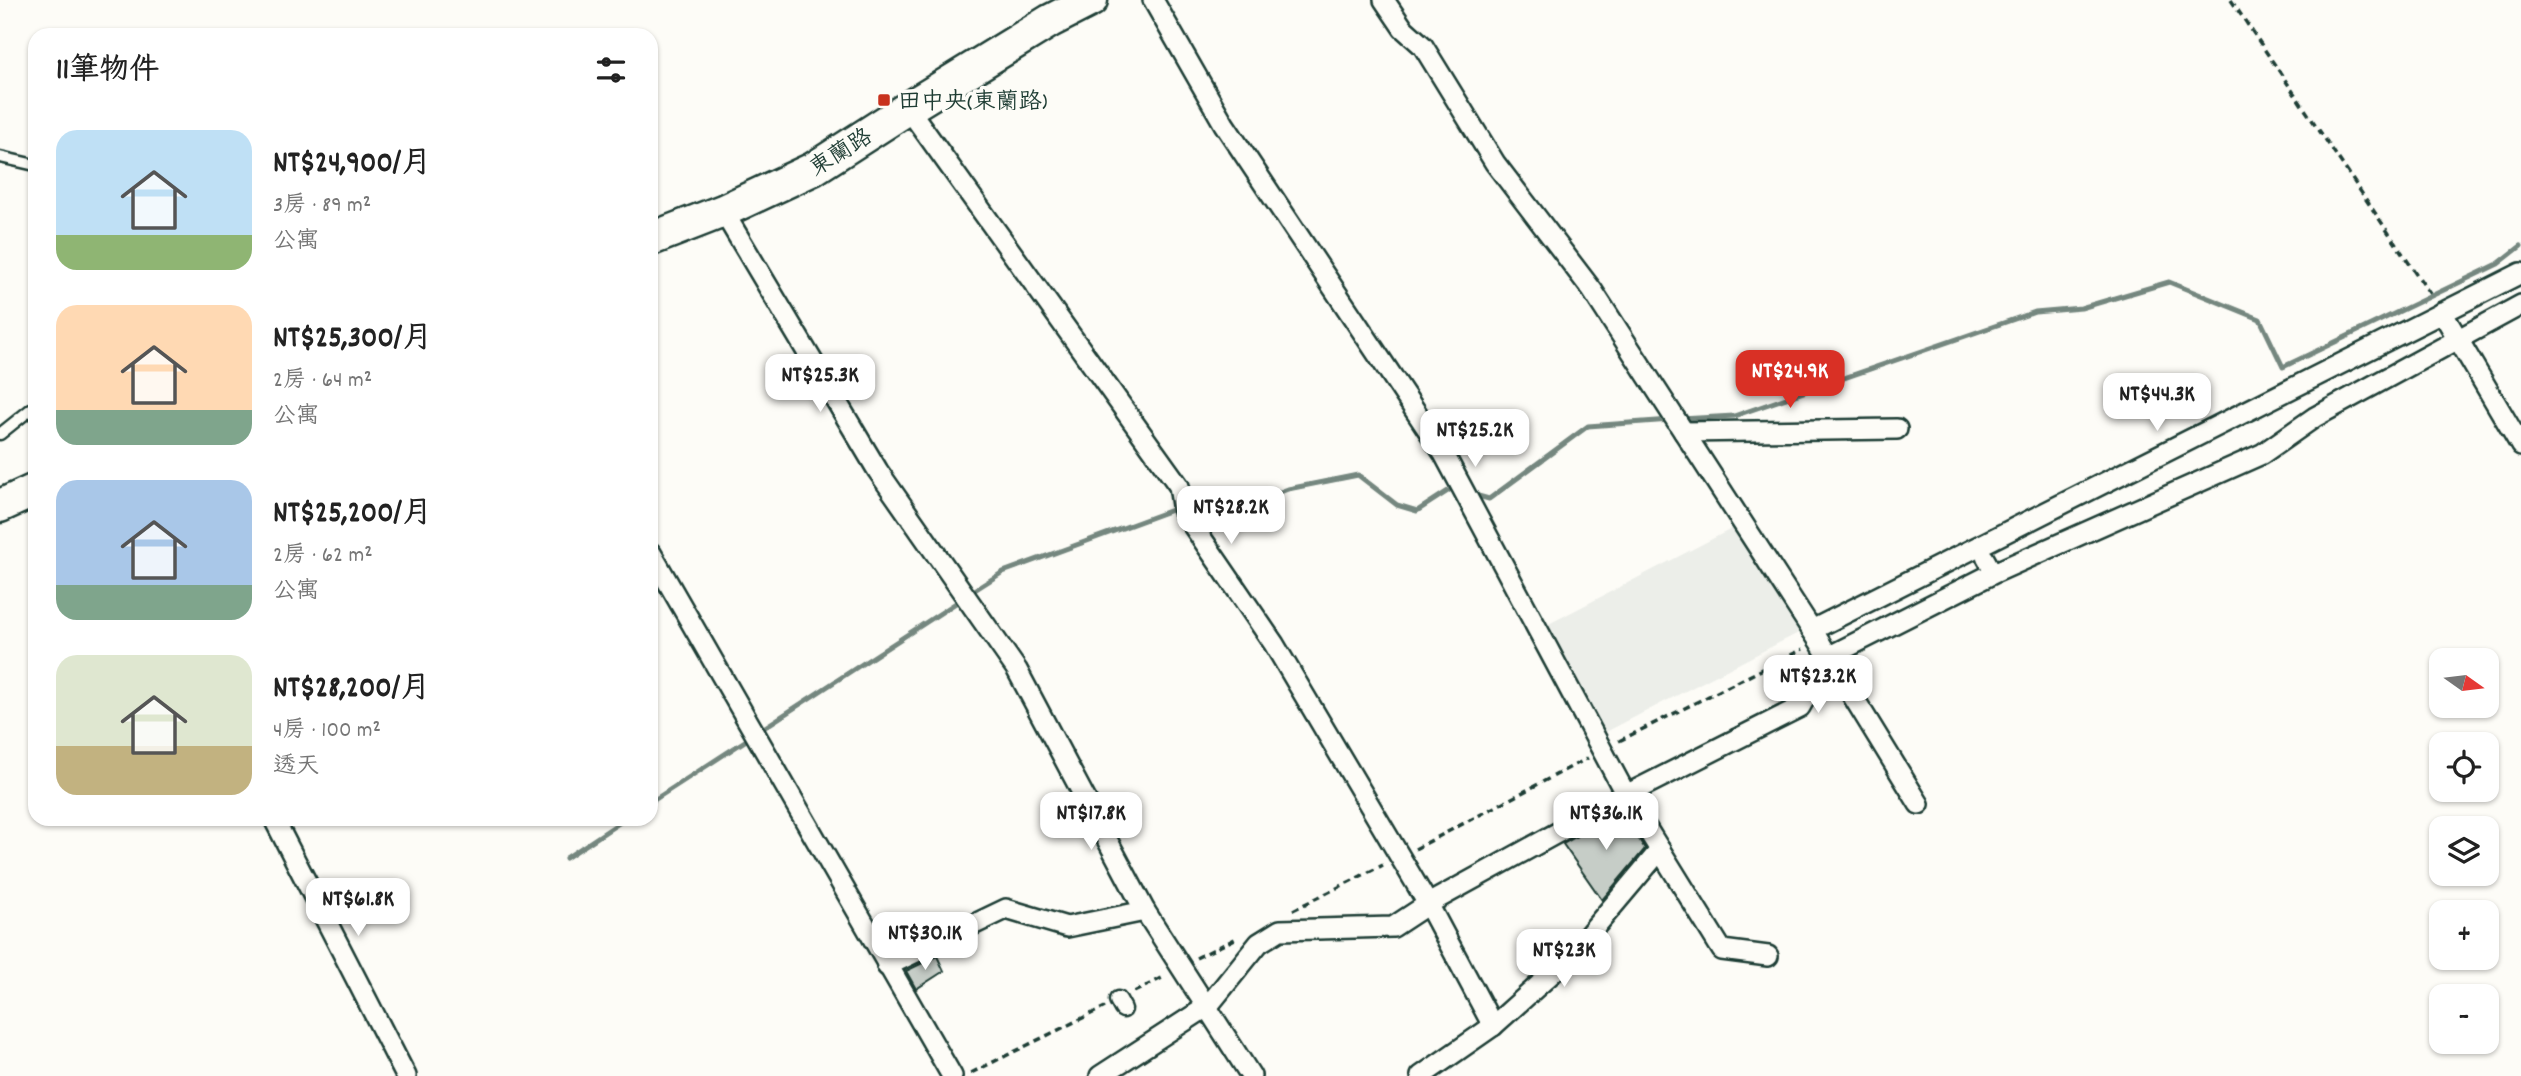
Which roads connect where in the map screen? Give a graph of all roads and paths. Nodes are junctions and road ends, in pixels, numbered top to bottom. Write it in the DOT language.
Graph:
graph roads {
  1 [pos="1091,0"];
  2 [pos="1153,0"];
  3 [pos="1384,0"];
  4 [pos="2231,0"];
  5 [pos="908,108"];
  6 [pos="0,157"];
  7 [pos="28,163"];
  8 [pos="723,211"];
  9 [pos="658,236"];
  10 [pos="2521,273"];
  11 [pos="2521,305"];
  12 [pos="2442,312"];
  13 [pos="2456,340"];
  14 [pos="28,412"];
  15 [pos="1897,429"];
  16 [pos="1684,432"];
  17 [pos="0,434"];
  18 [pos="2521,446"];
  19 [pos="28,493"];
  20 [pos="0,506"];
  21 [pos="658,565"];
  22 [pos="1812,631"];
  23 [pos="1828,657"];
  24 [pos="1626,795"];
  25 [pos="1919,804"];
  26 [pos="278,826"];
  27 [pos="1660,850"];
  28 [pos="1428,904"];
  29 [pos="1145,911"];
  30 [pos="1768,956"];
  31 [pos="887,966"];
  32 [pos="1170,974"];
  33 [pos="1208,1006"];
  34 [pos="1493,1026"];
  35 [pos="406,1076"];
  36 [pos="952,1076"];
  37 [pos="965,1076"];
  38 [pos="1100,1076"];
  39 [pos="1251,1076"];
  40 [pos="1421,1076"];
  1 -- 5 [label="main road, 東蘭路"];
  2 -- 24 [label="street"];
  3 -- 16 [label="street"];
  4 -- 12 [label="path"];
  5 -- 8 [label="main road, 東蘭路"];
  5 -- 28 [label="street"];
  6 -- 7 [label="lane"];
  8 -- 9 [label="main road, 東蘭路"];
  8 -- 29 [label="street"];
  10 -- 12 [label="street"];
  11 -- 13 [label="street"];
  12 -- 13 [label="street"];
  12 -- 22 [label="street"];
  13 -- 18 [label="street"];
  13 -- 23 [label="street"];
  14 -- 17 [label="lane"];
  15 -- 16 [label="street"];
  16 -- 22 [label="street"];
  19 -- 20 [label="main road"];
  21 -- 31 [label="street"];
  22 -- 23 [label="street"];
  23 -- 24 [label="street"];
  23 -- 25 [label="street"];
  24 -- 27 [label="street"];
  24 -- 28 [label="street"];
  26 -- 35 [label="street"];
  27 -- 30 [label="street"];
  27 -- 34 [label="street"];
  28 -- 33 [label="street"];
  28 -- 34 [label="street"];
  29 -- 31 [label="street"];
  29 -- 33 [label="street"];
  31 -- 36 [label="street"];
  32 -- 37 [label="path"];
  33 -- 38 [label="street"];
  33 -- 39 [label="street"];
  34 -- 40 [label="street"];
}
